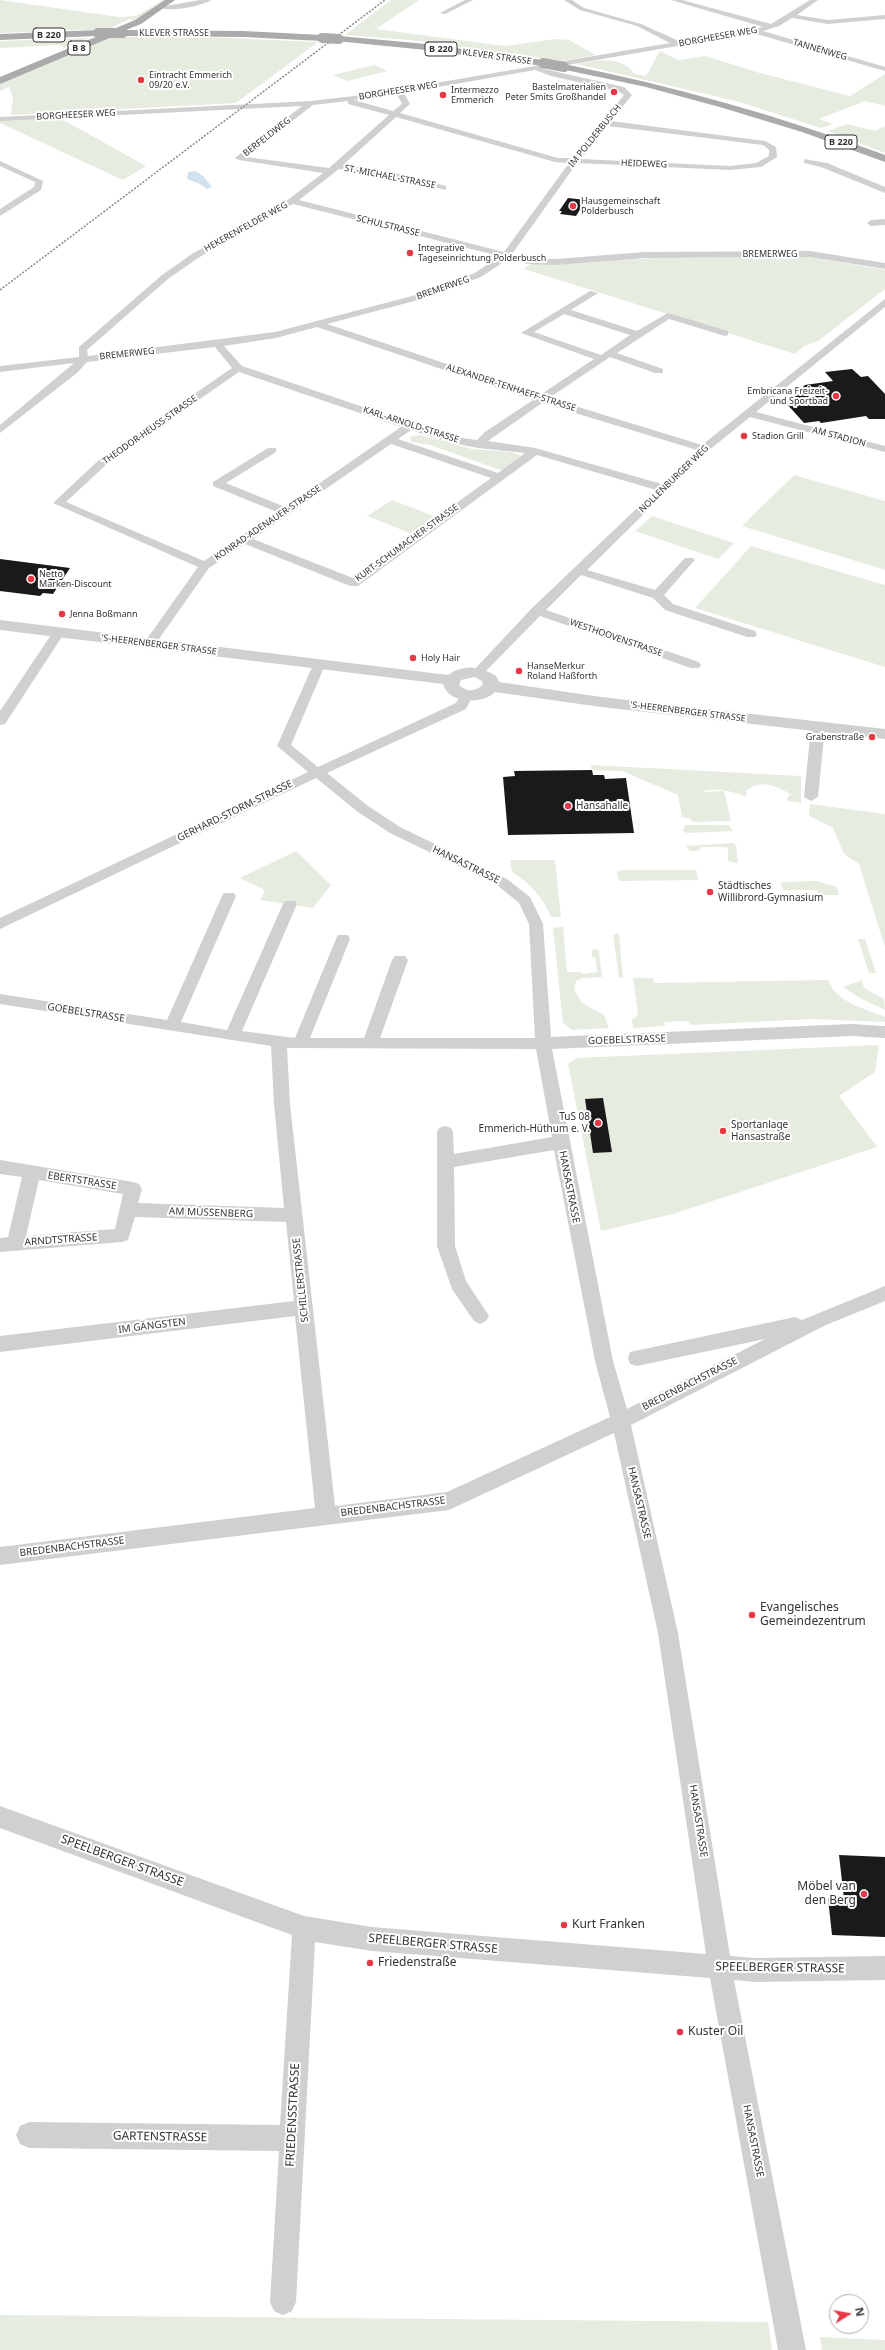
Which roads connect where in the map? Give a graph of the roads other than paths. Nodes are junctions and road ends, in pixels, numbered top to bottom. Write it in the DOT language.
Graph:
graph roads {
  1 [pos="171,0"];
  2 [pos="208,0"];
  3 [pos="470,0"];
  4 [pos="567,0"];
  5 [pos="675,0"];
  6 [pos="815,0"];
  7 [pos="163,7"];
  8 [pos="443,14"];
  9 [pos="792,16"];
  10 [pos="885,17"];
  11 [pos="771,27"];
  12 [pos="763,29"];
  13 [pos="755,31"];
  14 [pos="0,37"];
  15 [pos="679,44"];
  16 [pos="865,61"];
  17 [pos="540,66"];
  18 [pos="885,69"];
  19 [pos="0,81"];
  20 [pos="400,92"];
  21 [pos="343,99"];
  22 [pos="311,103"];
  23 [pos="396,114"];
  24 [pos="0,119"];
  25 [pos="606,123"];
  26 [pos="885,159"];
  27 [pos="806,161"];
  28 [pos="574,162"];
  29 [pos="0,164"];
  30 [pos="333,169"];
  31 [pos="443,188"];
  32 [pos="885,190"];
  33 [pos="292,201"];
  34 [pos="0,213"];
  35 [pos="885,222"];
  36 [pos="871,223"];
  37 [pos="506,256"];
  38 [pos="885,266"];
  39 [pos="593,293"];
  40 [pos="885,302"];
  41 [pos="564,311"];
  42 [pos="320,325"];
  43 [pos="725,333"];
  44 [pos="638,334"];
  45 [pos="218,344"];
  46 [pos="604,356"];
  47 [pos="84,359"];
  48 [pos="238,368"];
  49 [pos="0,369"];
  50 [pos="659,371"];
  51 [pos="541,399"];
  52 [pos="747,413"];
  53 [pos="410,426"];
  54 [pos="0,430"];
  55 [pos="391,440"];
  56 [pos="478,445"];
  57 [pos="704,449"];
  58 [pos="885,449"];
  59 [pos="272,450"];
  60 [pos="535,451"];
  61 [pos="499,477"];
  62 [pos="663,488"];
  63 [pos="286,511"];
  64 [pos="246,540"];
  65 [pos="689,560"];
  66 [pos="205,566"];
  67 [pos="579,571"];
  68 [pos="657,596"];
  69 [pos="536,611"];
  70 [pos="0,625"];
  71 [pos="59,632"];
  72 [pos="751,634"];
  73 [pos="150,643"];
  74 [pos="319,665"];
  75 [pos="695,665"];
  76 [pos="478,672"];
  77 [pos="452,680"];
  78 [pos="491,686"];
  79 [pos="467,696"];
  80 [pos="1,719"];
  81 [pos="818,728"];
  82 [pos="885,734"];
  83 [pos="317,772"];
  84 [pos="811,797"];
  85 [pos="229,896"];
  86 [pos="290,904"];
  87 [pos="0,924"];
  88 [pos="343,939"];
  89 [pos="400,960"];
  90 [pos="0,999"];
  91 [pos="172,1026"];
  92 [pos="885,1032"];
  93 [pos="232,1036"];
  94 [pos="279,1043"];
  95 [pos="543,1043"];
  96 [pos="300,1044"];
  97 [pos="370,1044"];
  98 [pos="445,1132"];
  99 [pos="561,1142"];
  100 [pos="446,1162"];
  101 [pos="0,1167"];
  102 [pos="32,1173"];
  103 [pos="128,1210"];
  104 [pos="295,1215"];
  105 [pos="8,1244"];
  106 [pos="885,1293"];
  107 [pos="304,1307"];
  108 [pos="480,1316"];
  109 [pos="820,1320"];
  110 [pos="0,1344"];
  111 [pos="637,1358"];
  112 [pos="621,1421"];
  113 [pos="326,1516"];
  114 [pos="0,1556"];
  115 [pos="0,1817"];
  116 [pos="304,1928"];
  117 [pos="720,1968"];
  118 [pos="885,1968"];
  119 [pos="29,2135"];
  120 [pos="291,2138"];
  121 [pos="283,2302"];
  122 [pos="792,2350"];
  1 -- 7 [label="main road, B 8"];
  2 -- 7 [label="street"];
  3 -- 8 [label="street"];
  4 -- 15 [label="street"];
  5 -- 11 [label="street"];
  6 -- 9 [label="street, BORGHEESER WEG"];
  7 -- 19 [label="main road, B 8"];
  9 -- 10 [label="street"];
  9 -- 11 [label="street, BORGHEESER WEG"];
  11 -- 12 [label="street, BORGHEESER WEG"];
  12 -- 13 [label="street, BORGHEESER WEG"];
  12 -- 16 [label="street, TANNENWEG"];
  13 -- 15 [label="street, BORGHEESER WEG"];
  13 -- 18 [label="street, TANNENWEG"];
  14 -- 17 [label="main road, KLEVER STRASSE / B 220, bridge"];
  15 -- 17 [label="street, BORGHEESER WEG"];
  17 -- 20 [label="street, BORGHEESER WEG"];
  17 -- 25 [label="street, IM POLDERBUSCH"];
  17 -- 26 [label="main road, KLEVER STRASSE / B 220, bridge"];
  20 -- 21 [label="street, BORGHEESER WEG"];
  20 -- 23 [label="street, HEKERENFELDER WEG"];
  21 -- 22 [label="street, BORGHEESER WEG"];
  21 -- 23 [label="street, HEIDEWEG"];
  22 -- 24 [label="street, BORGHEESER WEG"];
  22 -- 30 [label="street, BERFELDWEG"];
  23 -- 28 [label="street, HEIDEWEG"];
  23 -- 30 [label="street, HEKERENFELDER WEG"];
  25 -- 28 [label="street, IM POLDERBUSCH"];
  25 -- 28 [label="street, HEIDEWEG"];
  27 -- 32 [label="street"];
  28 -- 37 [label="street, IM POLDERBUSCH"];
  29 -- 34 [label="street"];
  30 -- 31 [label="street, ST.-MICHAEL-STRASSE"];
  30 -- 33 [label="street, HEKERENFELDER WEG"];
  33 -- 37 [label="street, SCHULSTRASSE"];
  33 -- 47 [label="street, HEKERENFELDER WEG"];
  35 -- 36 [label="street"];
  37 -- 38 [label="street, BREMERWEG"];
  37 -- 42 [label="street, BREMERWEG"];
  39 -- 41 [label="street"];
  40 -- 52 [label="street, NOLLENBURGER WEG"];
  41 -- 44 [label="street"];
  41 -- 46 [label="street"];
  42 -- 45 [label="street, BREMERWEG"];
  42 -- 51 [label="street, ALEXANDER-TENHAEFF-STRASSE"];
  43 -- 44 [label="street"];
  44 -- 46 [label="street"];
  45 -- 47 [label="street, BREMERWEG"];
  45 -- 48 [label="street, KARL-ARNOLD-STRASSE"];
  46 -- 50 [label="street"];
  46 -- 51 [label="street"];
  47 -- 49 [label="street, BREMERWEG"];
  47 -- 54 [label="street"];
  48 -- 53 [label="street, KARL-ARNOLD-STRASSE"];
  48 -- 66 [label="street, THEODOR-HEUSS-STRASSE"];
  51 -- 56 [label="street"];
  51 -- 57 [label="street, ALEXANDER-TENHAEFF-STRASSE"];
  52 -- 57 [label="street, NOLLENBURGER WEG"];
  52 -- 58 [label="street, AM STADION"];
  53 -- 55 [label="street, KONRAD-ADENAUER-STRASSE"];
  53 -- 56 [label="street, KARL-ARNOLD-STRASSE"];
  55 -- 61 [label="street"];
  55 -- 63 [label="street, KONRAD-ADENAUER-STRASSE"];
  56 -- 60 [label="street, KARL-ARNOLD-STRASSE"];
  57 -- 62 [label="street, NOLLENBURGER WEG"];
  59 -- 63 [label="street"];
  60 -- 61 [label="street, KURT-SCHUMACHER-STRASSE"];
  60 -- 62 [label="street, KARL-ARNOLD-STRASSE"];
  61 -- 64 [label="street, KURT-SCHUMACHER-STRASSE"];
  62 -- 67 [label="street, NOLLENBURGER WEG"];
  63 -- 64 [label="street, KONRAD-ADENAUER-STRASSE"];
  64 -- 66 [label="street, KONRAD-ADENAUER-STRASSE"];
  65 -- 68 [label="street"];
  66 -- 73 [label="street, KONRAD-ADENAUER-STRASSE"];
  67 -- 68 [label="street"];
  67 -- 69 [label="street, NOLLENBURGER WEG"];
  68 -- 72 [label="street"];
  69 -- 75 [label="street, WESTHOOVENSTRASSE"];
  69 -- 76 [label="street, NOLLENBURGER WEG"];
  70 -- 71 [label="street, 'S-HEERENBERGER STRASSE"];
  71 -- 73 [label="street, 'S-HEERENBERGER STRASSE"];
  71 -- 80 [label="street"];
  73 -- 74 [label="street, 'S-HEERENBERGER STRASSE"];
  74 -- 77 [label="street, 'S-HEERENBERGER STRASSE"];
  74 -- 83 [label="street"];
  76 -- 77 [label="street, 'S-HEERENBERGER STRASSE"];
  76 -- 78 [label="street"];
  77 -- 79 [label="street"];
  78 -- 79 [label="street"];
  78 -- 81 [label="street, 'S-HEERENBERGER STRASSE"];
  79 -- 83 [label="street, GERHARD-STORM-STRASSE"];
  81 -- 82 [label="street, 'S-HEERENBERGER STRASSE"];
  81 -- 84 [label="street"];
  83 -- 87 [label="street, GERHARD-STORM-STRASSE"];
  83 -- 95 [label="street, HANSASTRASSE"];
  85 -- 91 [label="street"];
  86 -- 93 [label="street"];
  88 -- 96 [label="street"];
  89 -- 97 [label="street"];
  90 -- 91 [label="street, GOEBELSTRASSE"];
  91 -- 93 [label="street, GOEBELSTRASSE"];
  92 -- 95 [label="street, GOEBELSTRASSE"];
  93 -- 94 [label="street, GOEBELSTRASSE"];
  94 -- 96 [label="street, GOEBELSTRASSE"];
  94 -- 104 [label="street, SCHILLERSTRASSE"];
  95 -- 97 [label="street, GOEBELSTRASSE"];
  95 -- 99 [label="street, HANSASTRASSE"];
  96 -- 97 [label="street, GOEBELSTRASSE"];
  98 -- 100 [label="street"];
  99 -- 100 [label="street"];
  99 -- 112 [label="street, HANSASTRASSE"];
  100 -- 108 [label="street"];
  101 -- 102 [label="street, EBERTSTRASSE"];
  102 -- 103 [label="street, EBERTSTRASSE"];
  102 -- 105 [label="street"];
  103 -- 104 [label="street, AM MÜSSENBERG"];
  103 -- 105 [label="street, ARNDTSTRASSE"];
  104 -- 107 [label="street, SCHILLERSTRASSE"];
  106 -- 109 [label="street, BREDENBACHSTRASSE"];
  107 -- 110 [label="street, IM GÄNGSTEN"];
  107 -- 113 [label="street, SCHILLERSTRASSE"];
  109 -- 111 [label="street, BREDENBACHSTRASSE"];
  109 -- 112 [label="street, BREDENBACHSTRASSE"];
  112 -- 113 [label="street, BREDENBACHSTRASSE"];
  112 -- 117 [label="street, HANSASTRASSE"];
  113 -- 114 [label="street, BREDENBACHSTRASSE"];
  115 -- 116 [label="street, SPEELBERGER STRASSE"];
  116 -- 117 [label="street, SPEELBERGER STRASSE"];
  116 -- 120 [label="street, FRIEDENSSTRASSE"];
  117 -- 118 [label="street, SPEELBERGER STRASSE"];
  117 -- 122 [label="street, HANSASTRASSE"];
  119 -- 120 [label="street, GARTENSTRASSE"];
  120 -- 121 [label="street, FRIEDENSSTRASSE"];
}
